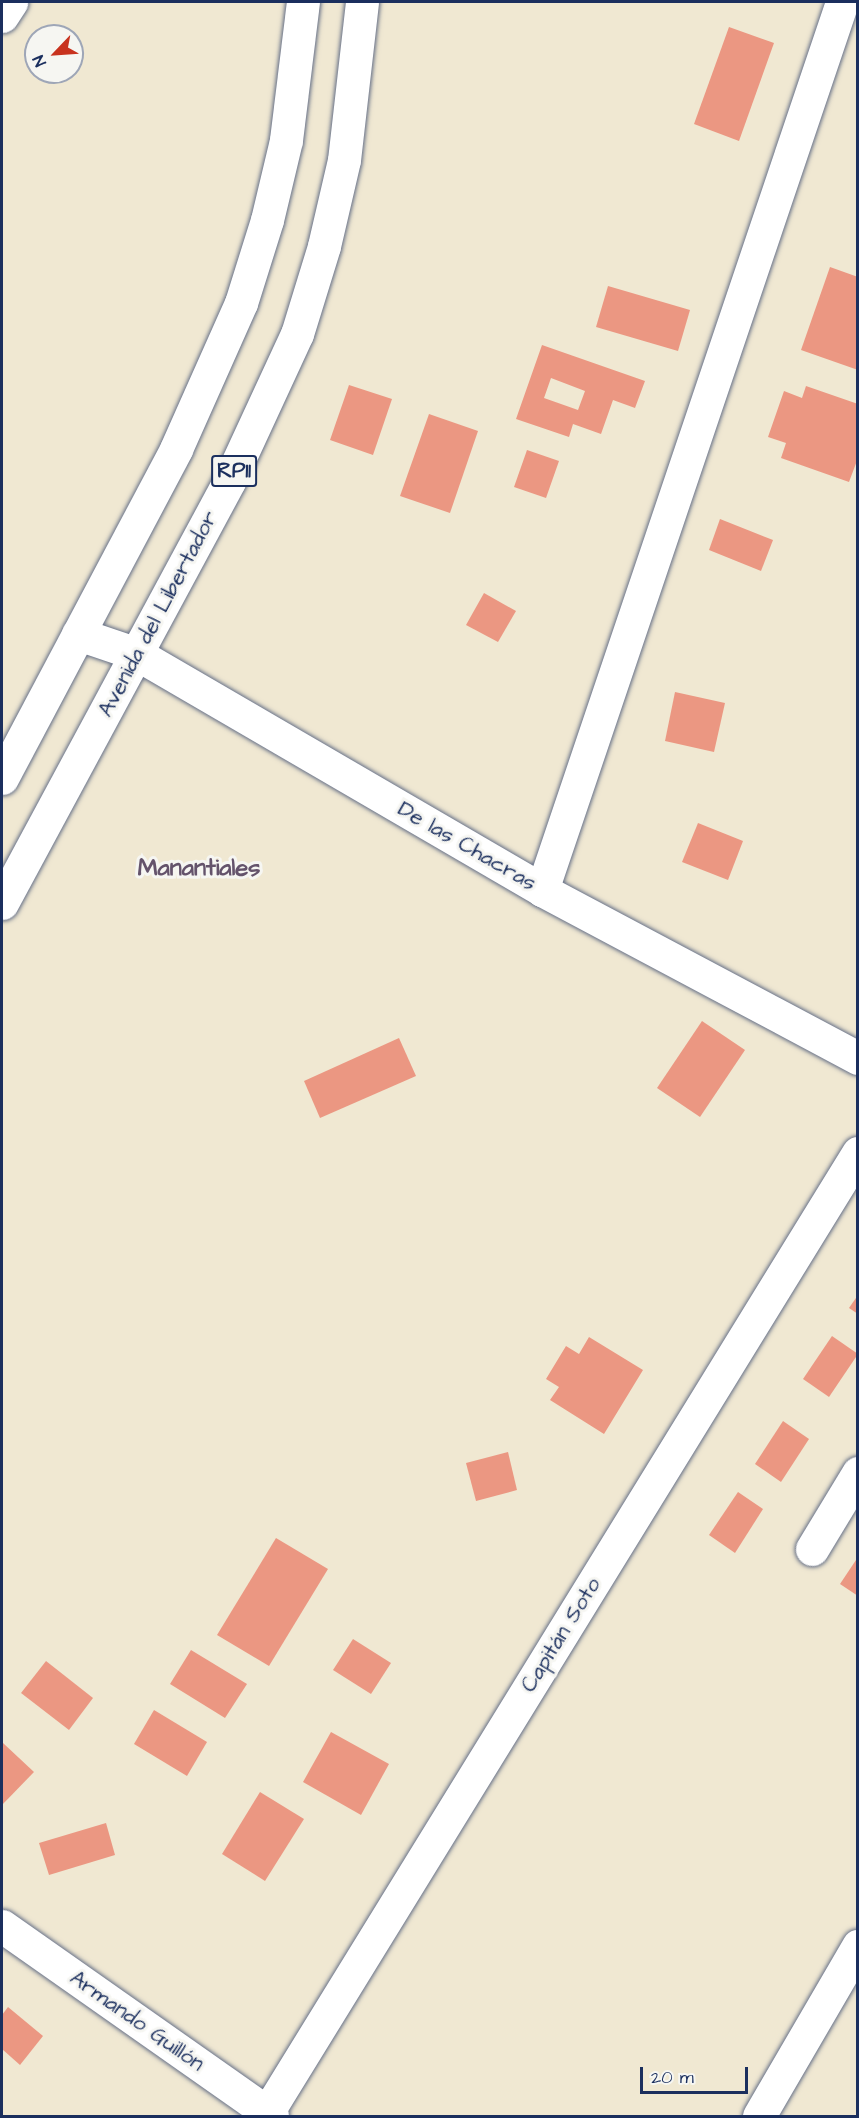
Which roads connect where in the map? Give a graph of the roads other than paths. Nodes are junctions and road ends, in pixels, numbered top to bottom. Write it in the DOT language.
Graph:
graph roads {
  1 [pos="11,2"];
  2 [pos="303,2"];
  3 [pos="362,2"];
  4 [pos="842,2"];
  5 [pos="2,16"];
  6 [pos="78,634"];
  7 [pos="137,654"];
  8 [pos="2,778"];
  9 [pos="542,890"];
  10 [pos="2,903"];
  11 [pos="858,1058"];
  12 [pos="858,1153"];
  13 [pos="858,1473"];
  14 [pos="812,1549"];
  15 [pos="2,1926"];
  16 [pos="858,1946"];
  17 [pos="268,2115"];
  18 [pos="759,2116"];
  1 -- 5 [label="street"];
  2 -- 6 [label="street, RP11"];
  3 -- 7 [label="street, Avenida del Libertador / RP11"];
  4 -- 9 [label="street"];
  6 -- 7 [label="street, De las Chacras"];
  6 -- 8 [label="street, RP11"];
  7 -- 9 [label="street, De las Chacras"];
  7 -- 10 [label="street, Avenida del Libertador / RP11"];
  9 -- 11 [label="street, De las Chacras"];
  12 -- 17 [label="street, Capitán Soto"];
  13 -- 14 [label="street"];
  15 -- 17 [label="street, Armando Guillón"];
  16 -- 18 [label="street"];
}
